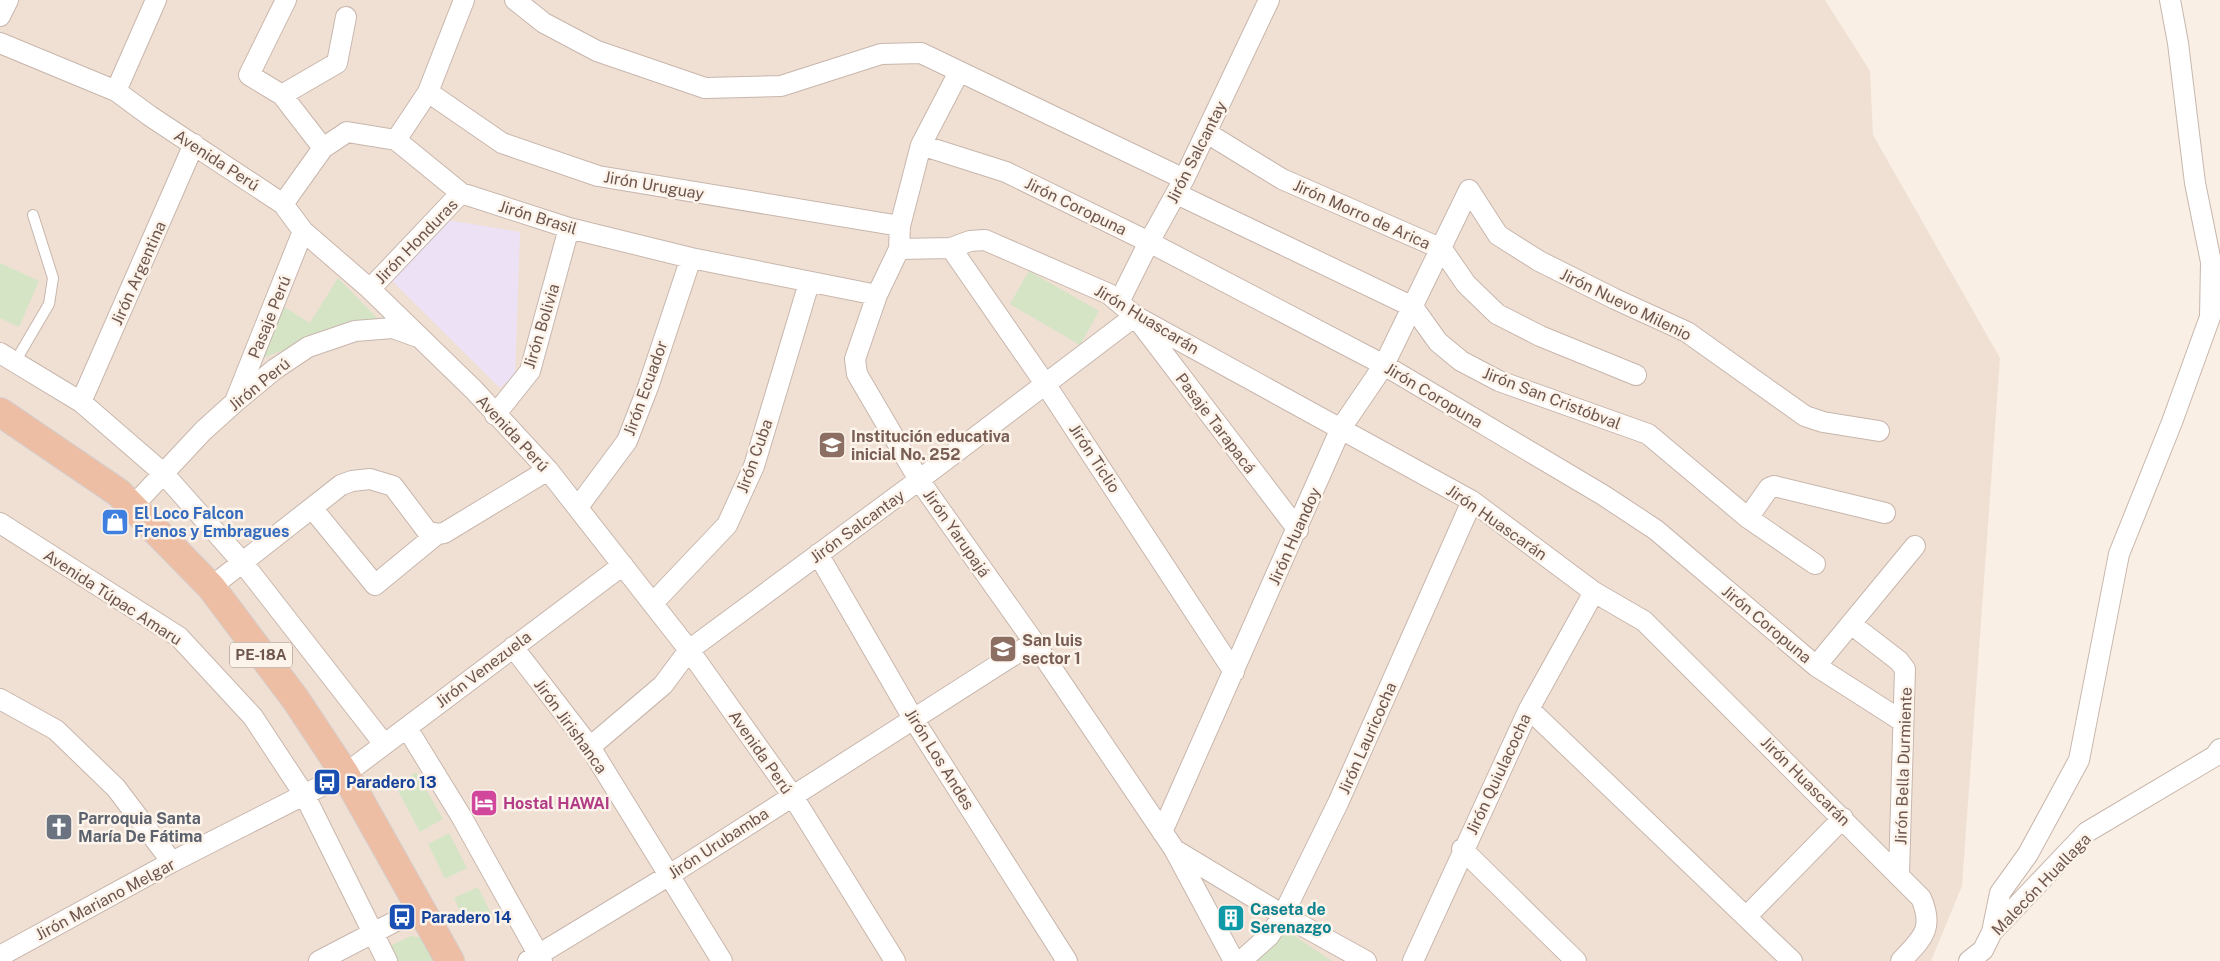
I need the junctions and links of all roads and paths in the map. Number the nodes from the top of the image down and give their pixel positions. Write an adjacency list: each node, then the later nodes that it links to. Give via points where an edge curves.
1 (8, 0): 8 (street)
2 (156, 0): 12 (street)
3 (286, 0): 14 (street, via 250,75)
4 (464, 0): 13 (street)
5 (515, 0): 11 (street, via 544,23 597,51 706,88 780,86 881,54 921,53)
6 (1269, 0): 15 (street, Jirón Salcantay)
7 (2170, 0): 97 (street, via 2195,183 2211,262 2210,317 2119,554 2079,760 2028,854 2000,893)
8 (0, 16)
9 (346, 16): 14 (street, via 336,63)
10 (0, 43): 12 (street, Avenida Perú)
11 (958, 72): 18 (street, Jirón Yarupajá); 20 (street)
12 (116, 91): 17 (street, Avenida Perú)
13 (428, 92): 16 (street); 25 (street, Jirón Uruguay, via 502,143 598,176)
14 (282, 95): 19 (street)
15 (1207, 133): 20 (street, Jirón Salcantay); 31 (street, Jirón Morro de Arica, via 1282,179)
16 (396, 140): 19 (street, Jirón Brasil, via 347,132); 22 (street, Jirón Brasil)
17 (194, 144): 23 (street, Avenida Perú); 44 (street, Jirón Argentina)
18 (921, 145): 25 (street, Jirón Yarupajá); 28 (street, Jirón Coropuna, via 1006,172)
19 (323, 148): 23 (street)
20 (1180, 186): 28 (street, Jirón Salcantay); 37 (street)
21 (1469, 190): 31 (street, Jirón Huandoy); 49 (street, Jirón Nuevo Milenio, via 1498,235 1539,261 1687,332 1805,416)
22 (461, 193): 26 (street, Jirón Brasil); 34 (street, Jirón Honduras)
23 (283, 204): 27 (street, Avenida Perú)
24 (32, 215): 40 (lane, via 53,278 49,304)
25 (900, 226): 30 (street, Jirón Yarupajá)
26 (569, 228): 32 (street, Jirón Brasil); 47 (street, Jirón Bolivia, via 530,371)
27 (303, 231): 34 (street, Avenida Perú); 45 (street, Pasaje Perú)
28 (1148, 242): 36 (street, Jirón Salcantay); 41 (street, Jirón Coropuna)
29 (951, 248): 30 (street, Jirón Huascarán); 36 (street, Jirón Huascarán, via 985,240 1109,294); 43 (street, Jirón Ticlio)
30 (900, 249): 35 (street, Jirón Yarupajá)
31 (1442, 249): 37 (street, Jirón Huandoy); 42 (street, Jirón Morro de Arica, via 1466,284 1496,314 1540,336)
32 (691, 258): 33 (street, Jirón Brasil); 55 (street, Jirón Ecuador, via 627,441)
33 (809, 283): 35 (street, Jirón Brasil); 69 (street, Jirón Cuba, via 754,466 727,525)
34 (370, 289): 39 (street, Avenida Perú)
35 (877, 295): 52 (street, Jirón Yarupajá, via 855,359 856,374)
36 (1119, 302): 38 (street, Jirón Huascarán)
37 (1414, 307): 41 (street, Jirón Huandoy); 58 (street, Jirón San Cristóbval, via 1438,342 1461,361 1499,381 1648,434)
38 (1135, 316): 43 (street, Jirón Salcantay); 48 (street, Jirón Huascarán); 60 (street, Pasaje Tarapacá)
39 (418, 338): 45 (street, Jirón Perú, via 393,328 355,331 336,337 300,353 275,369); 47 (street, Avenida Perú, via 474,390)
40 (8, 357): 44 (street)
41 (1384, 366): 48 (street, Jirón Huandoy); 74 (street, Jirón Coropuna, via 1603,495 1656,530)
42 (1636, 375)
43 (1046, 385): 52 (street, Jirón Salcantay); 75 (street, Jirón Ticlio)
44 (81, 402): 51 (street)
45 (234, 403): 51 (street, Jirón Perú)
46 (0, 412): 54 (highway, PE-18A, via 119,493)
47 (495, 415): 50 (street, Avenida Perú)
48 (1341, 428): 53 (street, Jirón Huascarán); 60 (street, Jirón Huandoy)
49 (1879, 432)
50 (548, 470): 55 (street, Avenida Perú); 61 (street, via 444,533)
51 (163, 473): 54 (street, Jirón Perú); 64 (street)
52 (919, 480): 63 (street, Jirón Salcantay); 71 (street, Jirón Yarupajá)
53 (1472, 501): 68 (street, Jirón Huascarán); 95 (street, Jirón Lauricocha, via 1338,803)
54 (133, 506): 67 (highway, PE-18A)
55 (578, 507): 66 (street, Avenida Perú)
56 (312, 508): 61 (street, via 341,485 370,479 393,486 428,530); 61 (street, via 375,585); 64 (street)
57 (1884, 513): 58 (street, via 1774,486 1769,488)
58 (1748, 518): 65 (street, Jirón San Cristóbval)
59 (0, 523): 85 (street, Avenida Túpac Amaru, via 179,637 253,717)
60 (1298, 530): 75 (street, Jirón Huandoy)
61 (437, 534)
62 (1915, 546): 70 (street)
63 (818, 554): 73 (street, Jirón Salcantay); 78 (street, Jirón Los Andes)
64 (243, 563): 67 (street); 81 (street)
65 (1815, 564)
66 (623, 565): 69 (street, Avenida Perú); 72 (street, Jirón Venezuela)
67 (210, 587): 84 (highway, PE-18A, via 296,700)
68 (1594, 592): 77 (street, Jirón Quiulacocha); 87 (street, Jirón Huascarán, via 1644,621)
69 (653, 603): 73 (street, Avenida Perú)
70 (1850, 624): 74 (street); 79 (street, Jirón Bella Durmiente, via 1905,669)
71 (1034, 642): 78 (street, Jirón Urubamba); 88 (street, Jirón Yarupajá)
72 (512, 646): 80 (street, Jirón Venezuela); 82 (street, Jirón Jirishanca)
73 (689, 650): 82 (street, Jirón Salcantay, via 662,685); 86 (street, Avenida Perú)
74 (1816, 666): 79 (street, Jirón Coropuna)
75 (1234, 672): 88 (street, Jirón Huandoy)
76 (0, 699): 91 (street, via 56,730 116,788)
77 (1529, 709): 90 (street, Jirón Quiulacocha); 96 (street)
78 (914, 720): 86 (street, Jirón Urubamba); 106 (street, Jirón Los Andes)
79 (1902, 721): 92 (street, Jirón Bella Durmiente)
80 (406, 728): 81 (street, Jirón Venezuela); 100 (street, via 461,816)
81 (384, 744): 84 (street, Jirón Venezuela)
82 (590, 748): 93 (street, Jirón Jirishanca)
83 (2220, 749): 97 (street, Malecón Huallaga, via 2215,756 2087,832)
84 (345, 774): 85 (street, Jirón Mariano Melgar); 94 (highway, PE-18A)
85 (305, 796): 91 (street, Jirón Mariano Melgar); 98 (street, Avenida Túpac Amaru)
86 (792, 796): 93 (street, Jirón Urubamba); 105 (street, Avenida Perú)
87 (1843, 818): 92 (street, Jirón Huascarán); 96 (street)
88 (1162, 832): 89 (street, Jirón Yarupajá)
89 (1174, 849): 95 (street); 107 (street, Jirón Yarupajá)
90 (1462, 849): 110 (street, Jirón Quiulacocha); 111 (street)
91 (172, 862): 99 (street, Jirón Mariano Melgar)
92 (1899, 874): 113 (street, Jirón Huascarán, via 1921,898 1927,919 1923,937)
93 (668, 876): 100 (street, Jirón Urubamba); 104 (street, Jirón Jirishanca)
94 (421, 908): 98 (street); 103 (highway, PE-18A)
95 (1283, 915): 108 (street, Jirón Lauricocha, via 1268,936); 109 (street)
96 (1747, 916): 112 (street)
97 (1992, 932): 114 (street, Malecón Huallaga, via 1983,950)
98 (372, 934): 101 (street); 102 (street, Avenida Túpac Amaru)
99 (0, 956)
100 (536, 959)
101 (319, 961)
102 (387, 961)
103 (450, 961)
104 (722, 961)
105 (895, 961)
106 (1067, 961)
107 (1234, 961)
108 (1241, 961)
109 (1366, 961)
110 (1413, 961)
111 (1576, 961)
112 (1792, 961)
113 (1901, 961)
114 (1968, 961)

